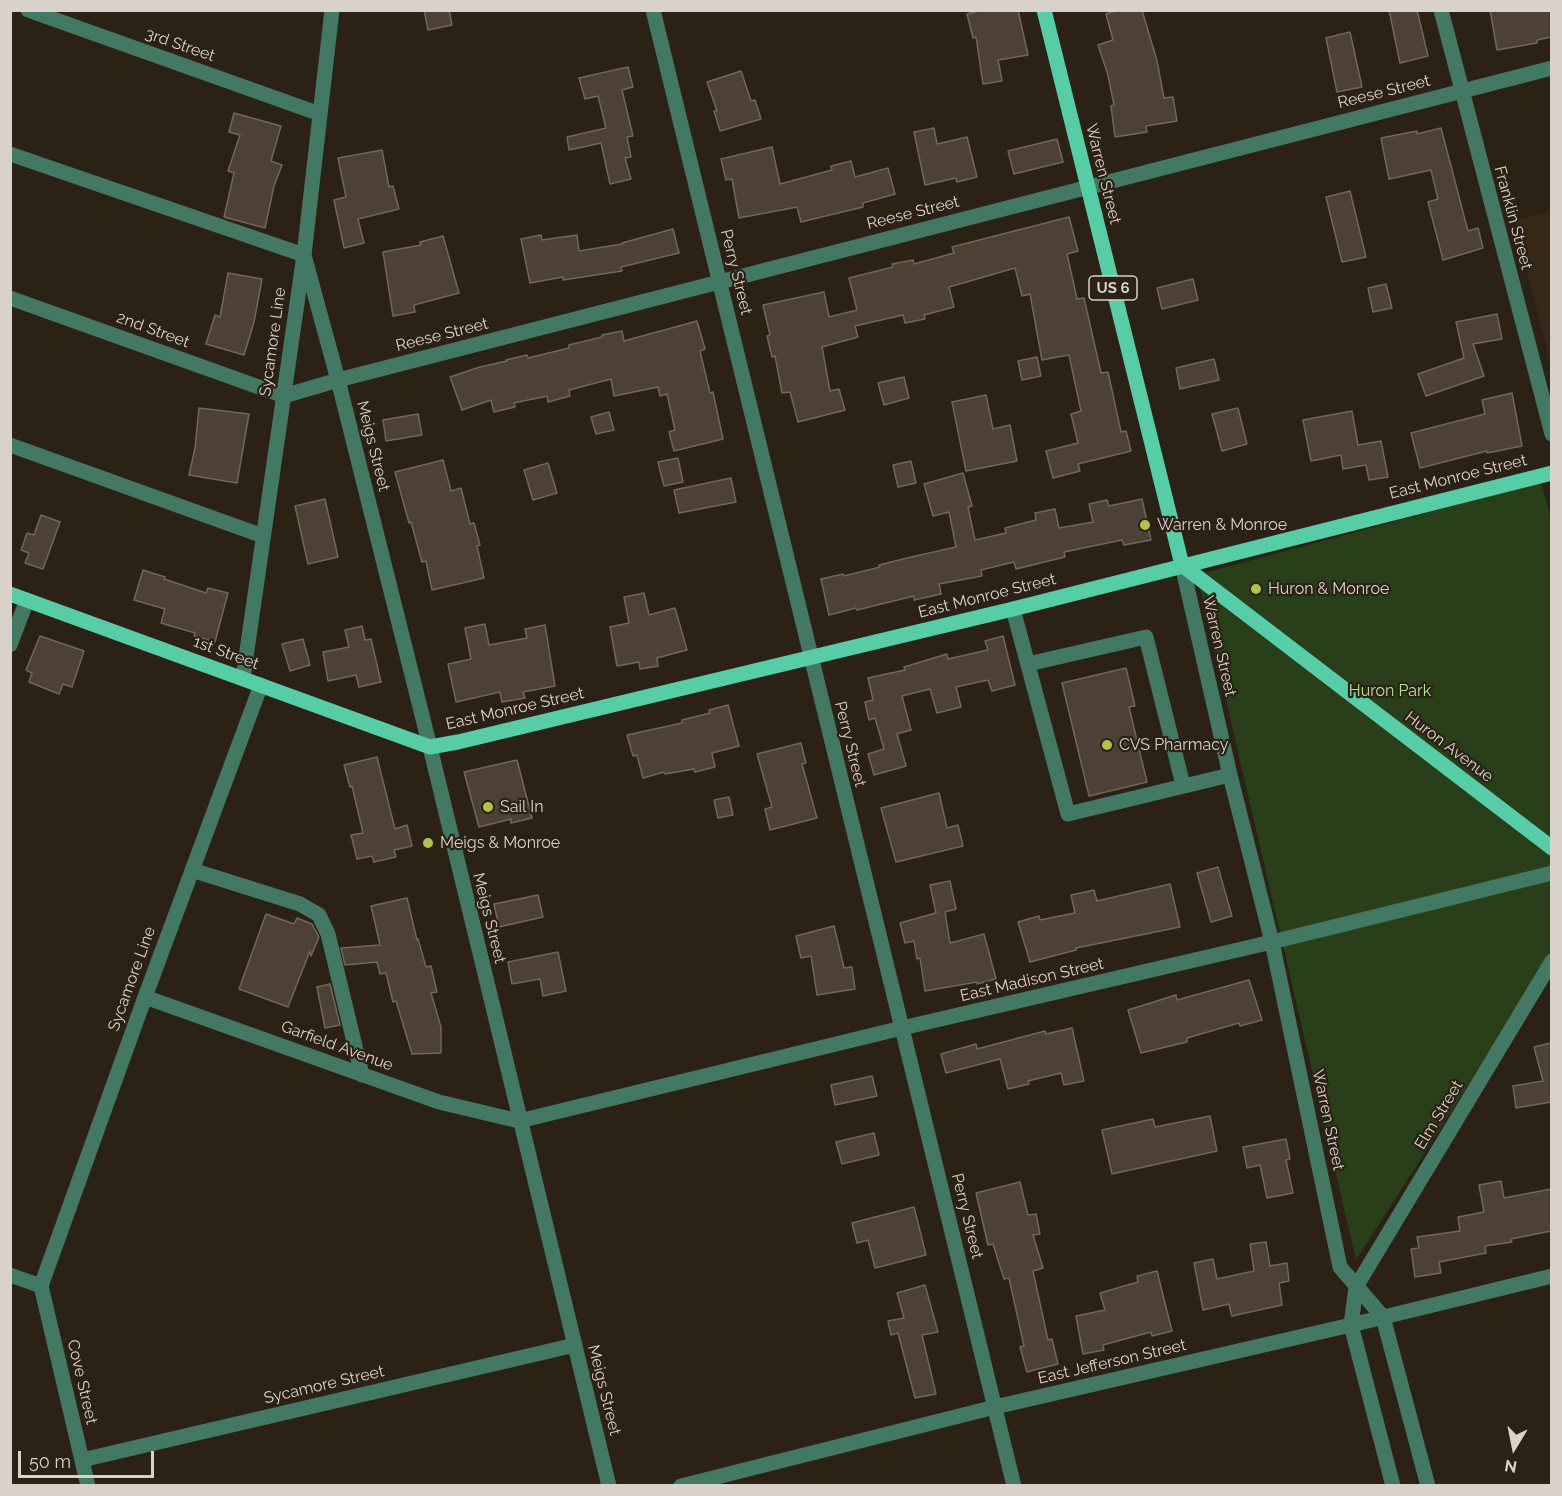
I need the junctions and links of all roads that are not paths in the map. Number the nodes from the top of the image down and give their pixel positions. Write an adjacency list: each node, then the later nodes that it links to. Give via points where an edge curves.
1 (28, 10): 8 (street, 3rd Street)
2 (332, 10): 8 (street, Sycamore Line)
3 (653, 10): 12 (street, Perry Street)
4 (1044, 10): 10 (main road, Warren Street / US 6)
5 (1441, 10): 7 (street, Franklin Street)
6 (1551, 68): 7 (street, Reese Street)
7 (1461, 91): 10 (street, Reese Street); 16 (street, Franklin Street)
8 (320, 114): 11 (street, Sycamore Line)
9 (10, 154): 11 (street)
10 (1088, 187): 12 (street, Reese Street); 20 (main road, Warren Street / US 6)
11 (304, 255): 14 (street, Meigs Street); 15 (street, Sycamore Line)
12 (720, 282): 14 (street, Reese Street); 25 (street, Perry Street)
13 (10, 298): 15 (street, 2nd Street)
14 (338, 380): 15 (street, Reese Street); 29 (street, Meigs Street)
15 (284, 396): 19 (street, Sycamore Line)
16 (1551, 434)
17 (10, 445): 19 (street)
18 (1551, 473): 20 (main road, East Monroe Street)
19 (263, 536): 27 (street, Sycamore Line)
20 (1182, 565): 23 (main road, East Monroe Street); 30 (street, Warren Street); 32 (main road, Huron Avenue)
21 (10, 594): 22 (main road, 1st Street)
22 (27, 600): 24 (street); 27 (main road, 1st Street)
23 (1013, 609): 25 (main road, East Monroe Street); 26 (street)
24 (10, 645)
25 (810, 656): 29 (main road, East Monroe Street); 38 (street, Perry Street)
26 (1028, 664): 31 (street, via 1146,637); 31 (street, via 1068,814)
27 (243, 678): 28 (main road, 1st Street)
28 (261, 685): 29 (main road, 1st Street); 33 (street, Sycamore Line)
29 (430, 747): 40 (street, Meigs Street)
30 (1230, 775): 31 (street); 35 (street, Warren Street)
31 (1184, 785)
32 (1551, 848)
33 (192, 870): 37 (street, Sycamore Line); 39 (street, via 300,904 319,915 328,934)
34 (1551, 873): 35 (street, East Madison Street)
35 (1272, 942): 38 (street, East Madison Street); 44 (street, Warren Street, via 1340,1267)
36 (1551, 961): 44 (street, Elm Street)
37 (145, 997): 39 (street, Garfield Avenue); 43 (street, Sycamore Line)
38 (902, 1028): 40 (street, East Madison Street); 48 (street, Perry Street)
39 (362, 1075): 40 (street, Garfield Avenue, via 439,1102)
40 (519, 1121): 47 (street, Meigs Street)
41 (10, 1275): 43 (street)
42 (1551, 1276): 45 (street, East Jefferson Street)
43 (40, 1286): 49 (street, Cove Street)
44 (1356, 1287): 45 (street, Warren Street); 46 (street)
45 (1383, 1317): 46 (street, East Jefferson Street); 55 (street, Warren Street)
46 (1351, 1325): 48 (street, East Jefferson Street); 54 (street)
47 (575, 1346): 49 (street, Sycamore Street); 51 (street, Meigs Street)
48 (995, 1407): 52 (street, East Jefferson Street); 53 (street, Perry Street)
49 (82, 1460): 50 (street, Cove Street)
50 (88, 1485)
51 (609, 1485)
52 (681, 1485)
53 (1014, 1485)
54 (1393, 1485)
55 (1428, 1485)

